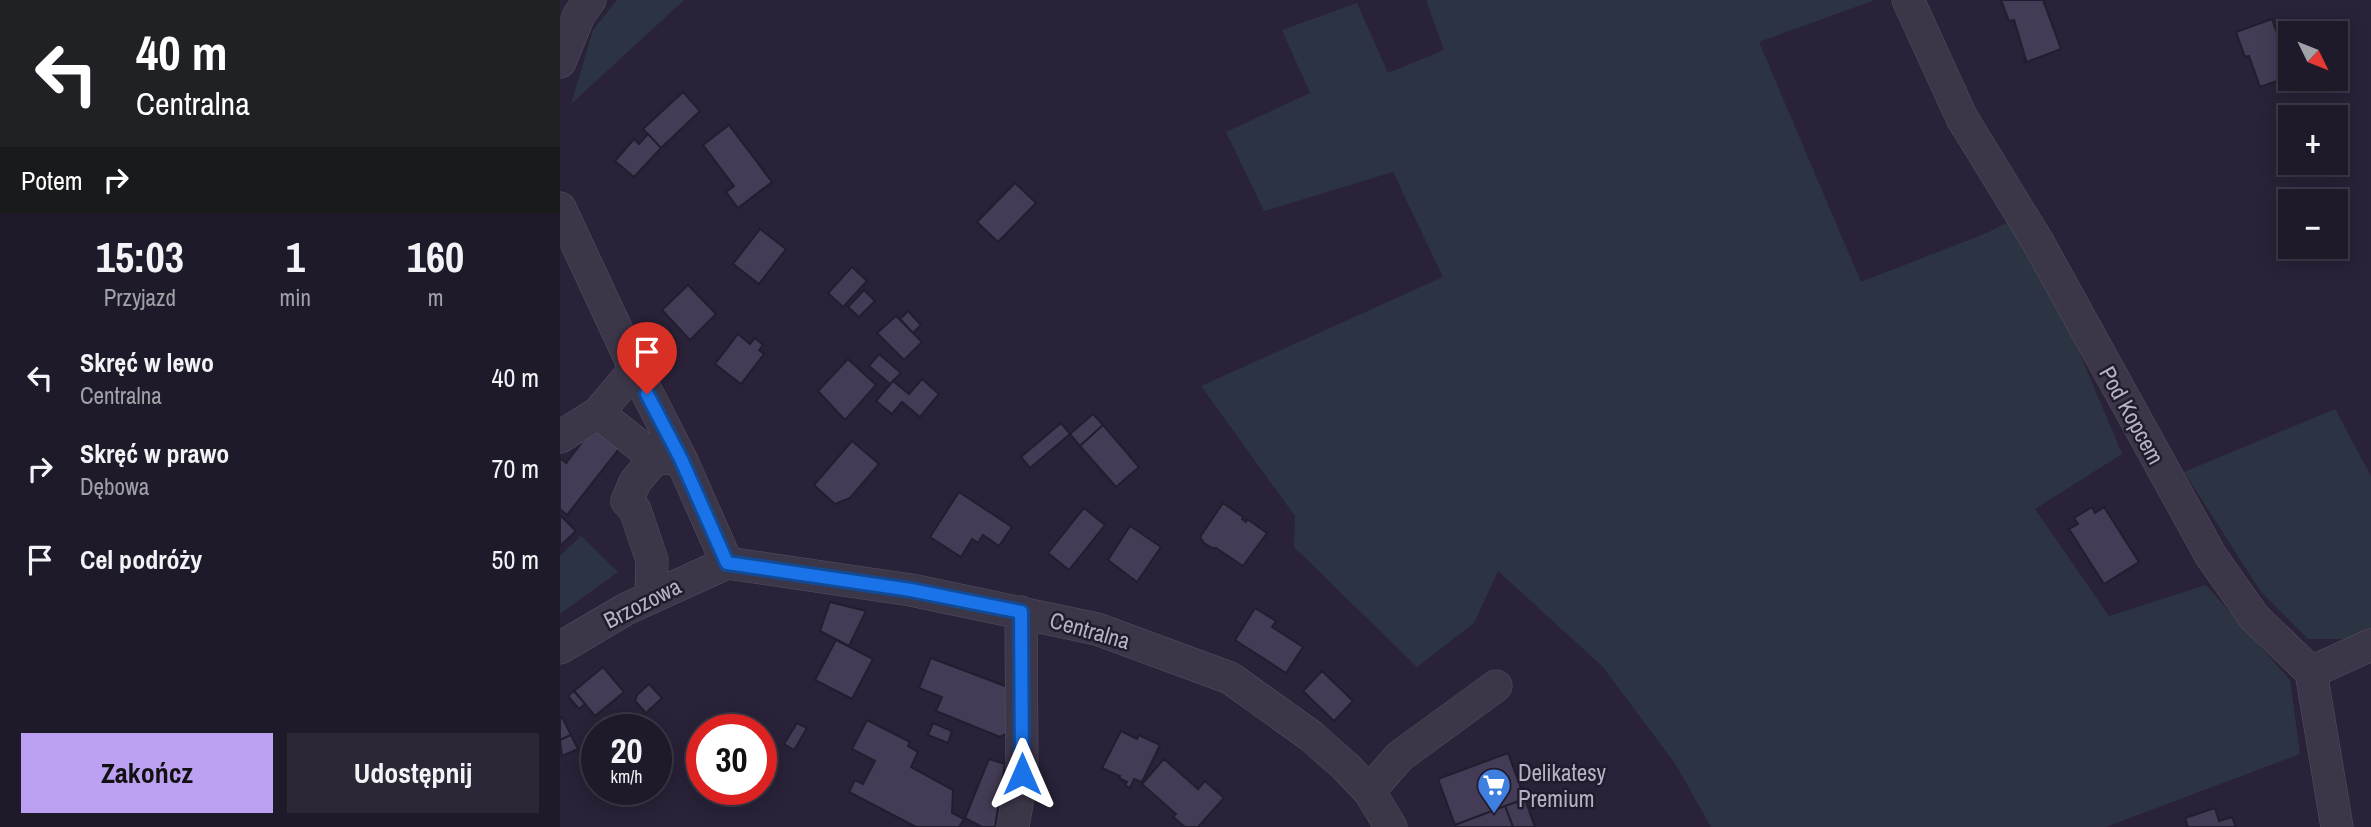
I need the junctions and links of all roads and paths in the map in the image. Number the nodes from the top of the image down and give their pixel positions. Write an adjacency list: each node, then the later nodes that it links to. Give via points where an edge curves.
1 (590, 0): 3 (street)
2 (1908, 0): 14 (street, Pod Kopcem, via 1962,118 2038,242 2210,556 2254,617)
3 (560, 62)
4 (560, 208): 5 (street)
5 (635, 369): 6 (street); 8 (street)
6 (598, 413): 7 (street); 8 (street)
7 (560, 437)
8 (668, 459): 9 (street); 10 (street, via 635,482 627,501 635,510 652,560)
9 (727, 563): 10 (street, Brzozowa); 11 (street, Centralna, via 911,590)
10 (651, 597): 13 (street, Brzozowa)
11 (1021, 612): 16 (street, Centralna, via 1097,629 1230,678 1311,736); 17 (street, via 1022,774)
12 (2371, 645): 14 (street)
13 (560, 648)
14 (2311, 672): 19 (street)
15 (1496, 686): 16 (street, via 1400,756)
16 (1369, 791): 18 (street, Centralna)
17 (1013, 827)
18 (1391, 827)
19 (2337, 827)

